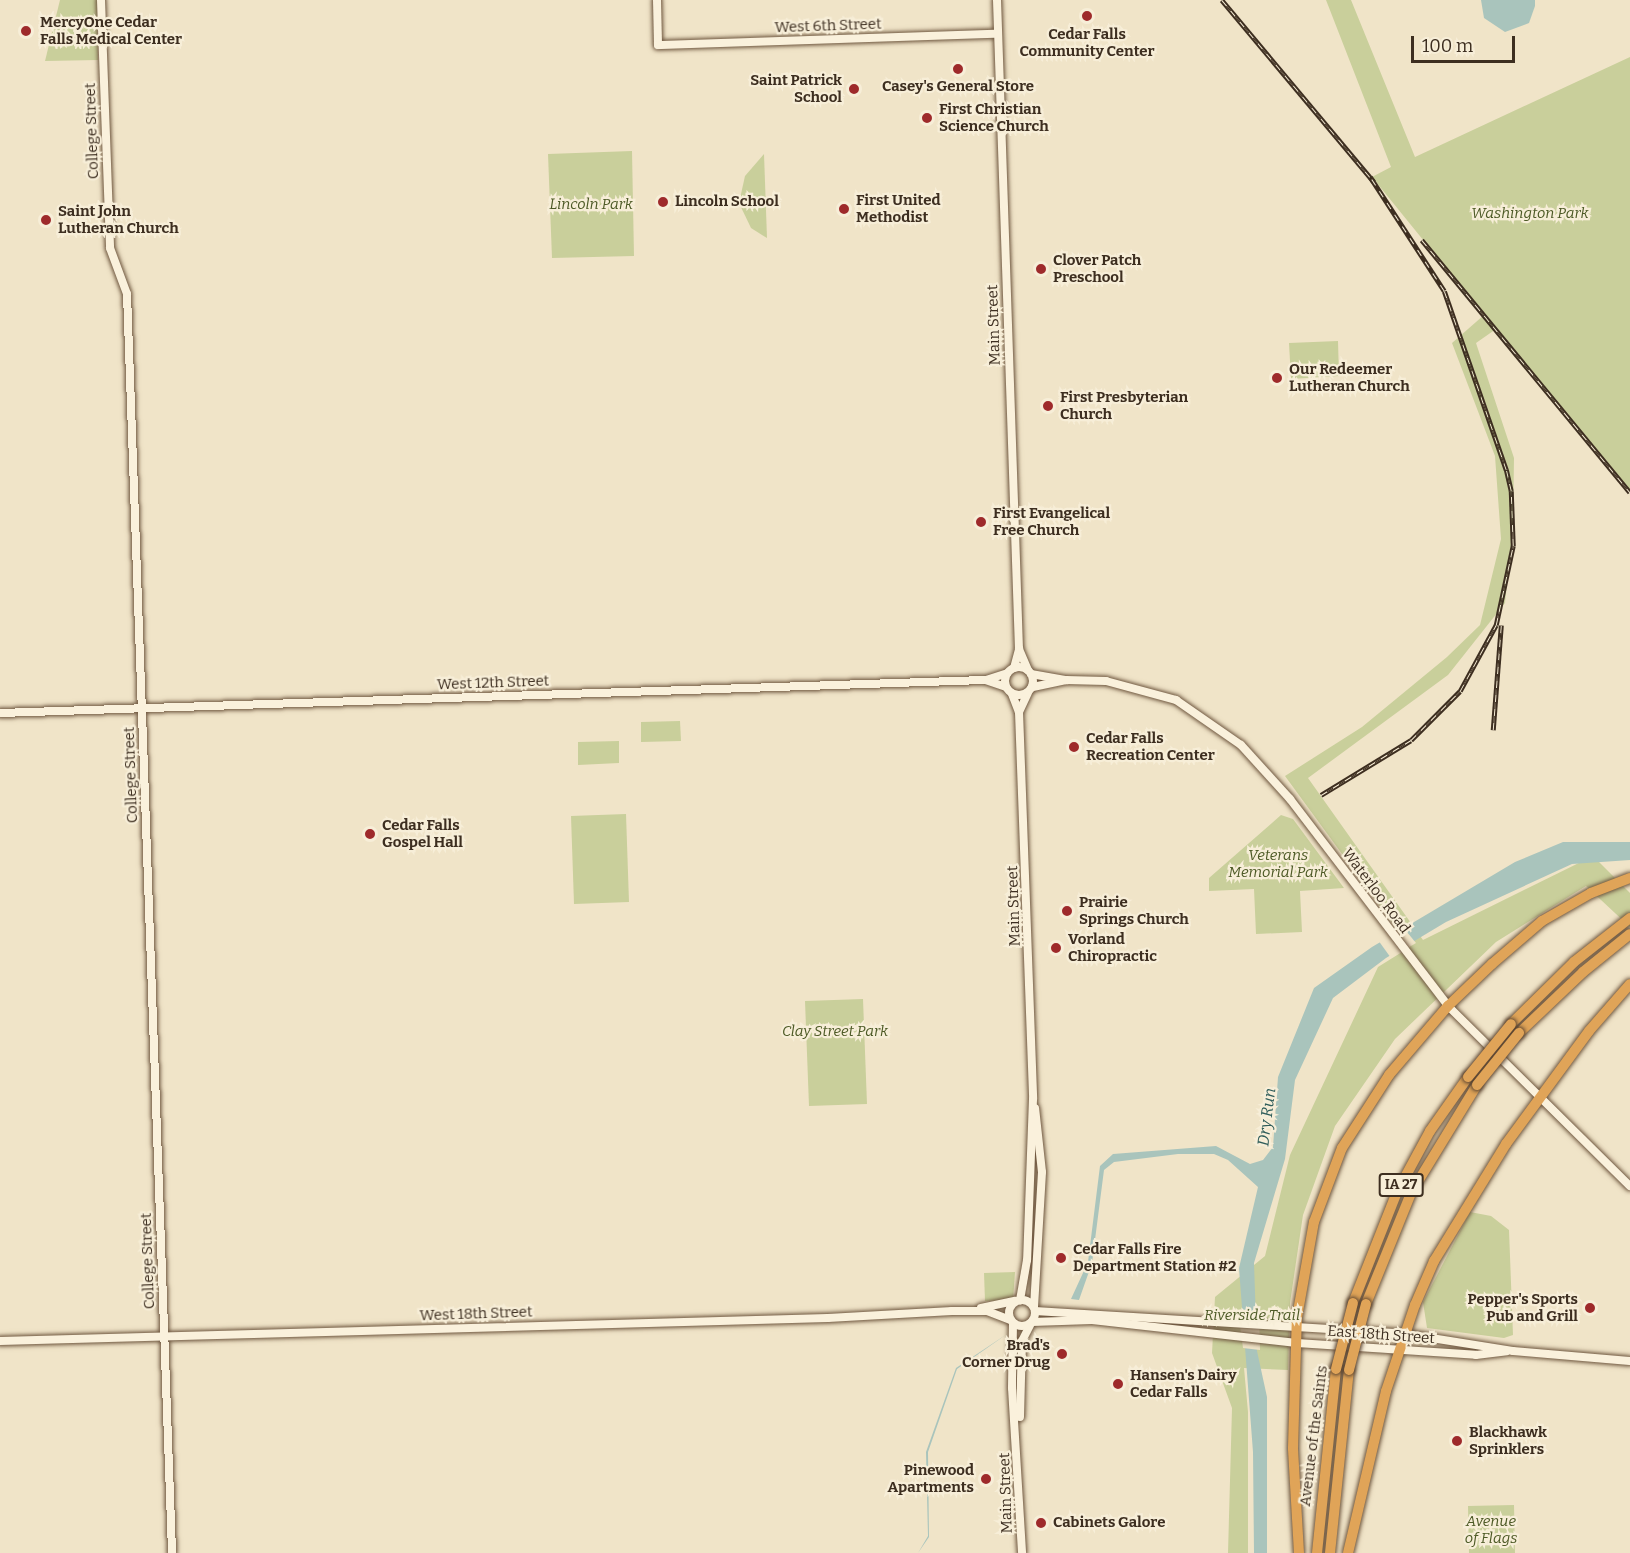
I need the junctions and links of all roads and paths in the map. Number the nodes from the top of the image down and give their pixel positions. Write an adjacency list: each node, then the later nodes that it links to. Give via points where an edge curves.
1 (101, 0): 12 (main road, College Street, via 110,248 127,294)
2 (657, 0): 4 (main road, West 6th Street, via 658,45)
3 (997, 0): 4 (main road, Main Street)
4 (998, 34): 5 (main road, Main Street)
5 (1019, 649): 6 (main road, Main Street); 7 (main road, Main Street)
6 (1011, 670): 7 (main road, Waterloo Road); 8 (main road, West 12th Street); 11 (main road, Main Street)
7 (1029, 672): 9 (main road, Waterloo Road); 10 (main road, Main Street)
8 (986, 680): 11 (main road, West 12th Street); 12 (main road, West 12th Street)
9 (1066, 680): 10 (main road, Waterloo Road); 19 (main road, Waterloo Road, via 1106,681 1156,692 1218,726 1272,778)
10 (1031, 689): 11 (main road, Waterloo Road, via 1021,696); 13 (main road, Main Street)
11 (1009, 690): 13 (main road, Main Street)
12 (142, 709): 14 (main road, West 12th Street); 30 (main road, College Street)
13 (1019, 712): 20 (main road, Main Street)
14 (0, 713)
15 (1630, 878): 19 (highway, via 1592,893 1542,921)
16 (1630, 918): 40 (highway, Avenue of the Saints / IA 27, bridge, via 1574,962 1511,1024 1430,1131 1397,1192 1353,1303 1336,1370)
17 (1628, 935): 41 (highway, Avenue of the Saints / IA 27, bridge, via 1519,1034 1477,1085 1412,1193 1366,1304 1349,1370)
18 (1630, 984): 21 (highway)
19 (1448, 1006): 21 (main road, Waterloo Road); 28 (highway, via 1389,1075 1339,1156 1310,1238)
20 (1033, 1099): 23 (main road, Main Street, via 1027,1260); 24 (main road, Main Street, via 1042,1172)
21 (1540, 1100): 22 (main road, Waterloo Road); 29 (highway, via 1447,1236 1423,1284)
22 (1630, 1186)
23 (1018, 1300): 24 (main road); 25 (main road, West 18th Street); 26 (main road, via 1010,1307)
24 (1035, 1309): 27 (main road); 28 (main road, East 18th Street)
25 (952, 1311): 26 (main road, West 18th Street, via 987,1311); 30 (main road, West 18th Street)
26 (1012, 1322): 27 (main road, via 1022,1327); 36 (main road, Main Street)
27 (1031, 1323): 32 (main road, East 18th Street, via 1073,1319 1134,1323); 36 (main road, Main Street, via 1022,1341)
28 (1298, 1326): 29 (main road, East 18th Street); 32 (highway)
29 (1406, 1334): 33 (highway); 34 (main road, East 18th Street)
30 (164, 1337): 31 (main road, West 18th Street); 37 (main road, College Street)
31 (0, 1341)
32 (1297, 1343): 33 (main road, East 18th Street); 39 (highway, via 1293,1448)
33 (1400, 1350): 34 (main road, East 18th Street, via 1476,1355); 42 (highway, via 1373,1442)
34 (1513, 1350): 35 (main road, East 18th Street)
35 (1630, 1361)
36 (1017, 1432): 38 (main road, Main Street)
37 (172, 1553)
38 (1022, 1553)
39 (1299, 1553)
40 (1317, 1553)
41 (1330, 1553)
42 (1348, 1553)

